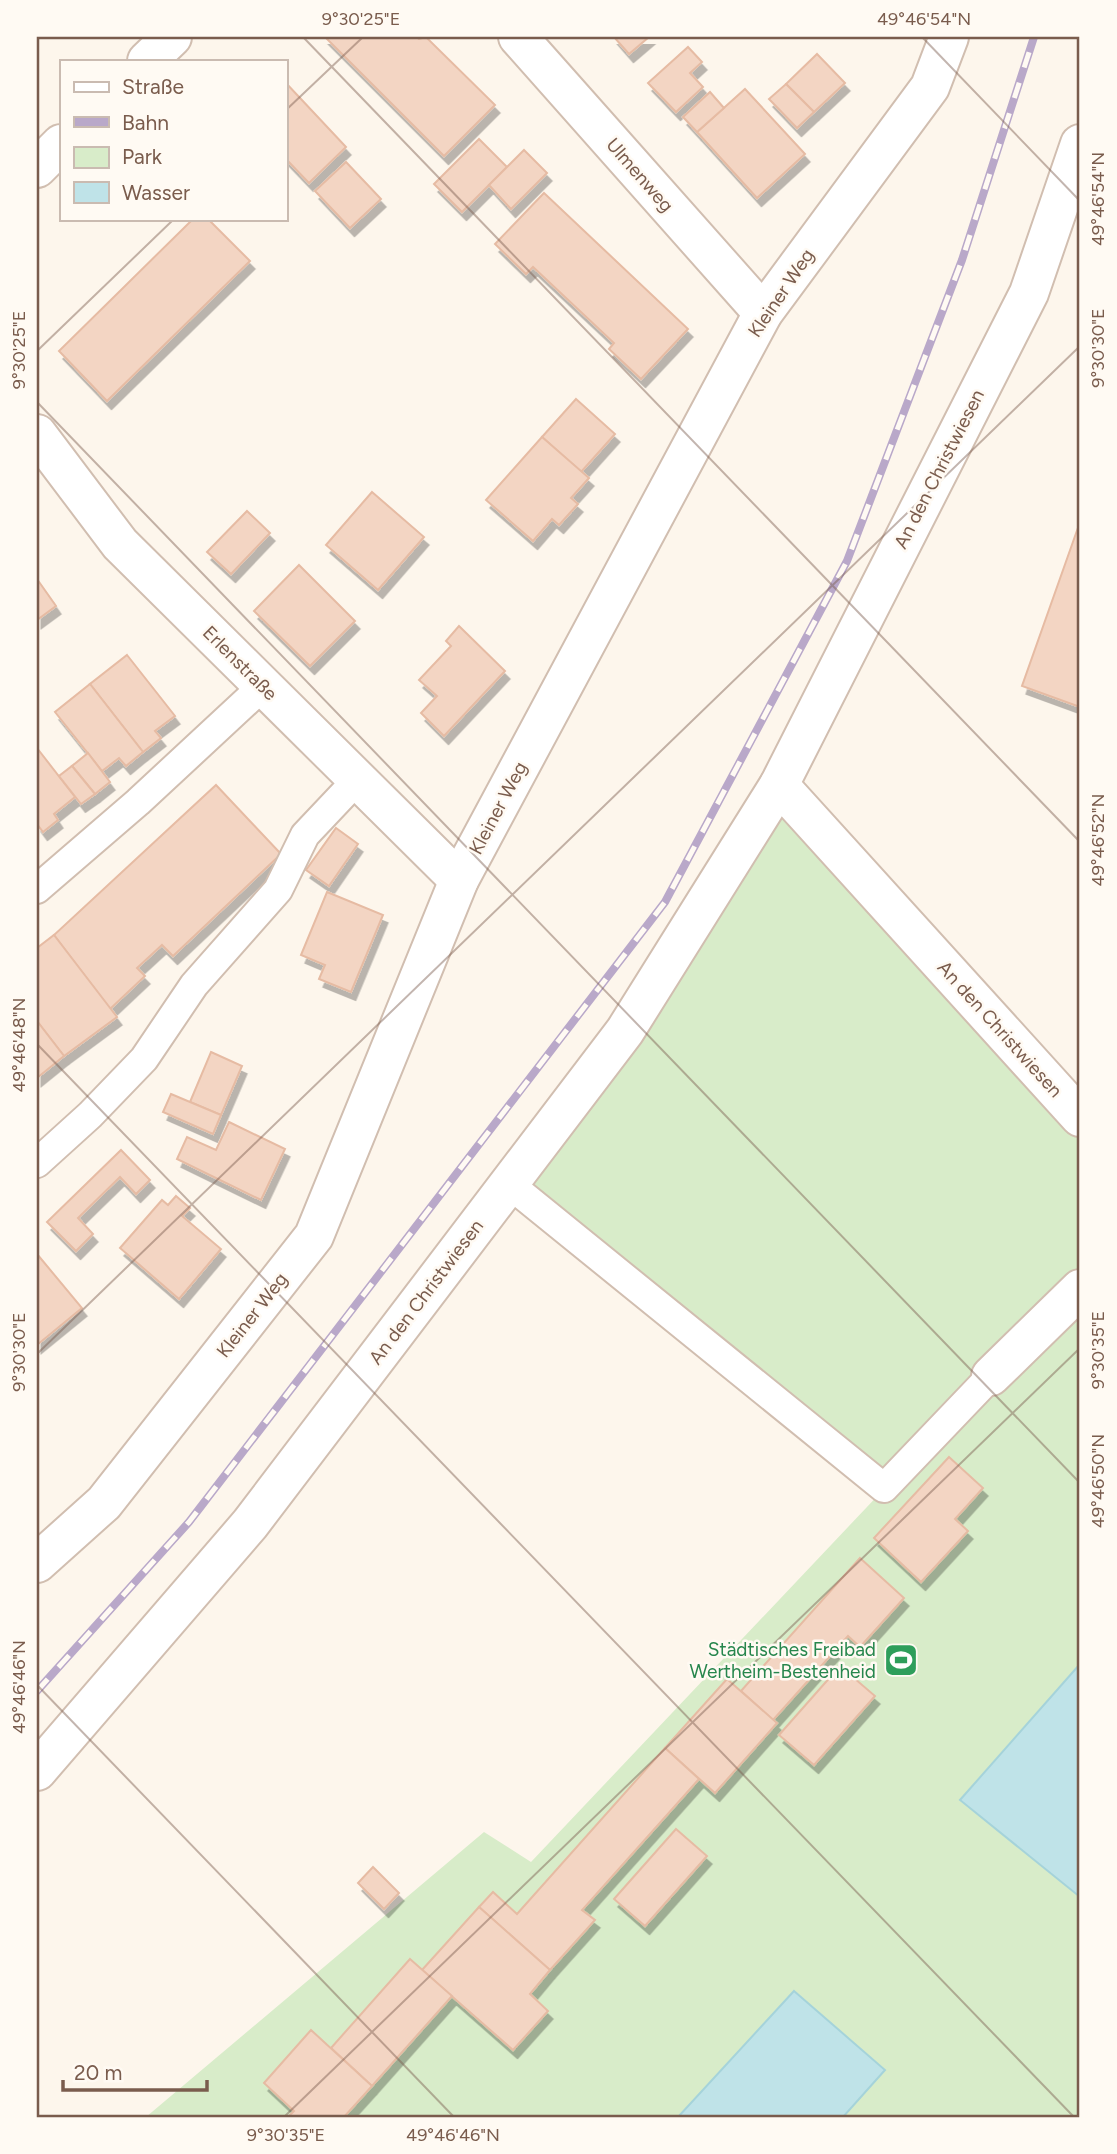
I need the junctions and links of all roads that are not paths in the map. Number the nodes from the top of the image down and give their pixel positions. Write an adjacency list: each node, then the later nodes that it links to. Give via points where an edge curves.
1 (172, 37): 4 (street)
2 (518, 37): 8 (street, Ulmenweg)
3 (949, 37): 8 (street, Kleiner Weg, via 930,87)
4 (148, 60)
5 (1080, 144): 12 (street, An den Christwiesen, via 1028,293)
6 (60, 145): 7 (street)
7 (37, 168)
8 (763, 313): 13 (street, Kleiner Weg)
9 (37, 434): 10 (street, Erlenstraße, via 120,544)
10 (263, 686): 11 (street, Erlenstraße); 14 (lane)
11 (357, 780): 13 (street, Erlenstraße); 16 (lane, via 305,835 278,891 194,985 144,1059)
12 (779, 785): 15 (street, An den Christwiesen); 17 (street, An den Christwiesen, via 625,1031)
13 (459, 880): 20 (street, Kleiner Weg, via 314,1236 104,1503)
14 (37, 889)
15 (1080, 1117)
16 (37, 1163)
17 (509, 1184): 19 (lane, via 884,1488); 21 (street, An den Christwiesen, via 250,1524)
18 (1080, 1289): 19 (street)
19 (991, 1376)
20 (37, 1563)
21 (37, 1771)

